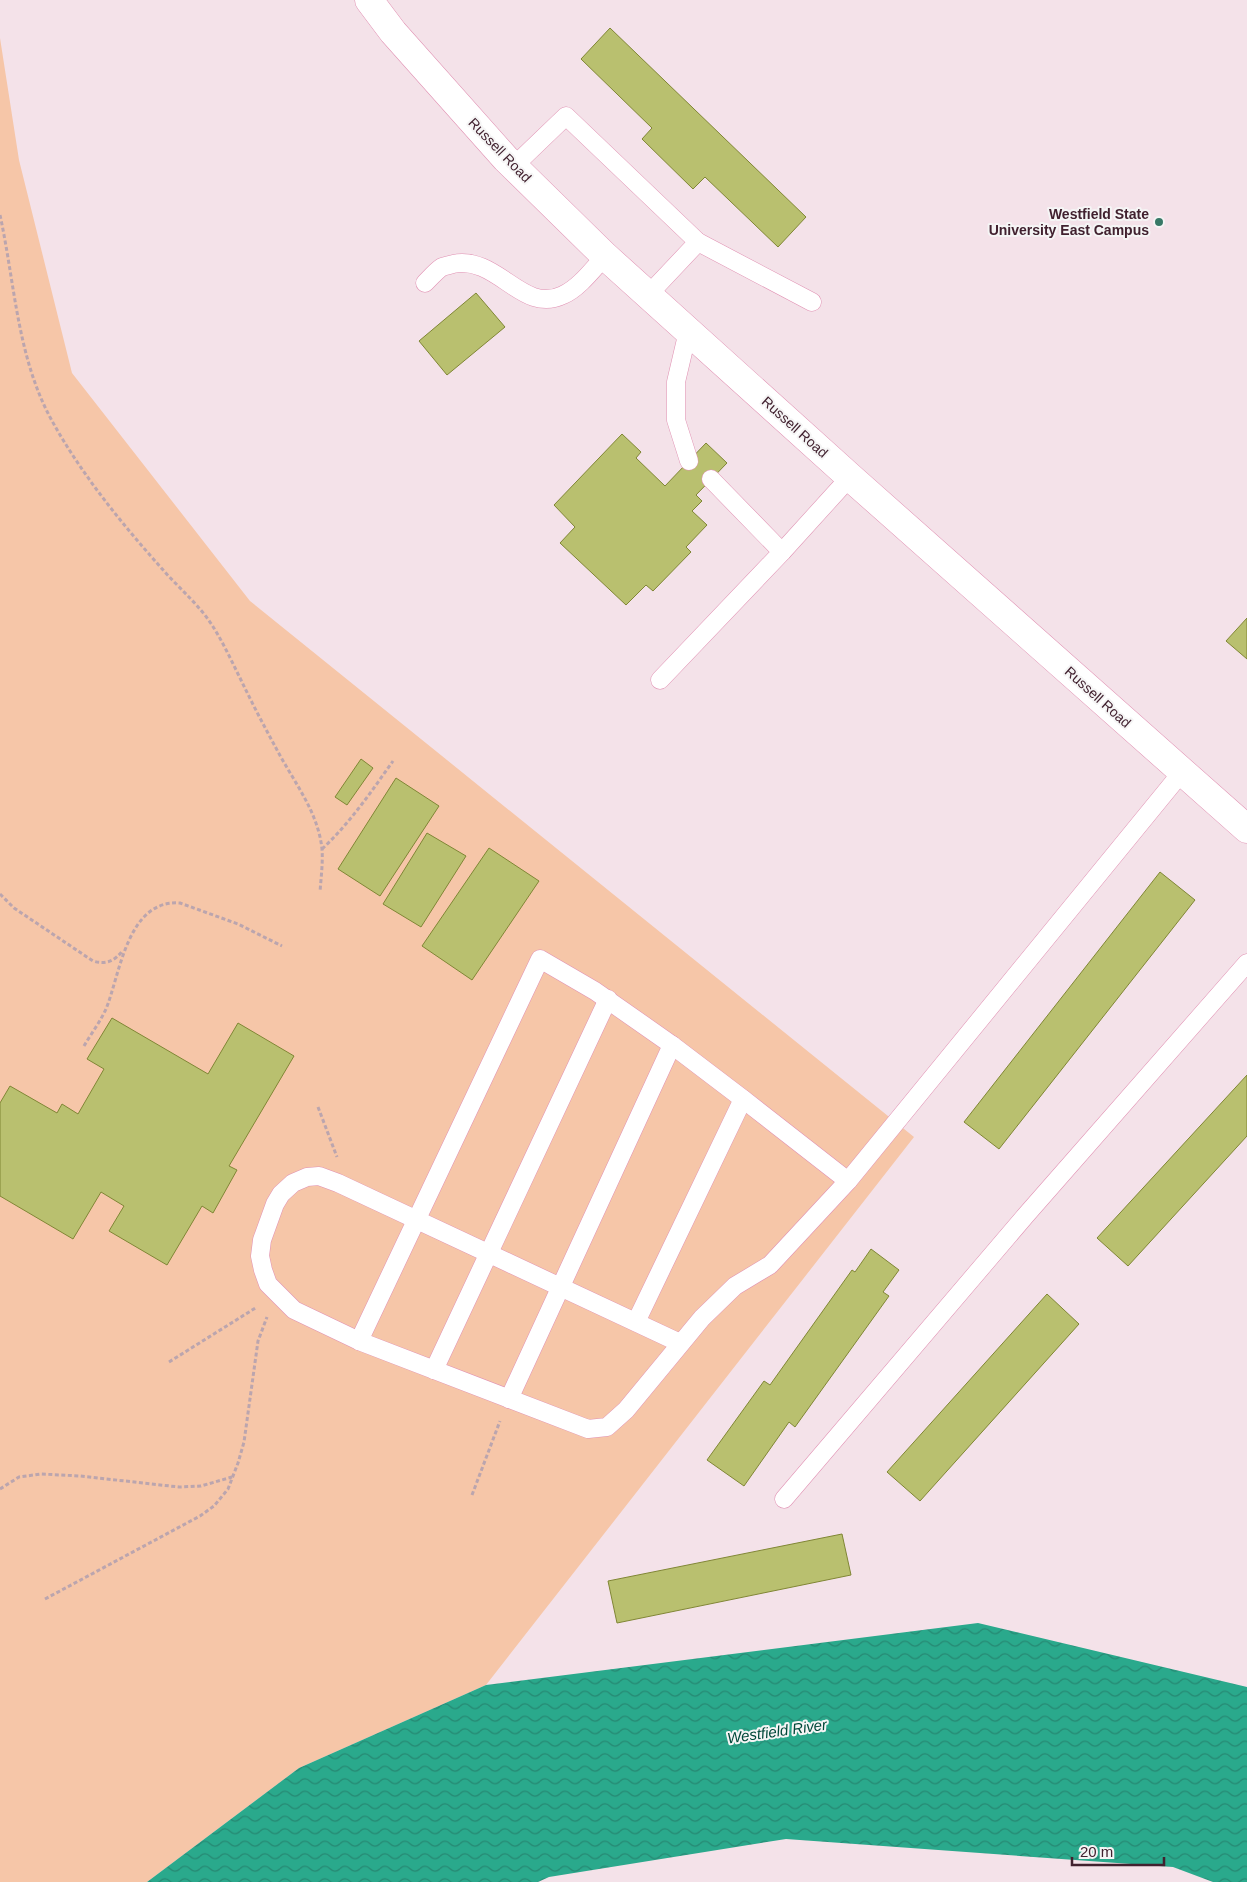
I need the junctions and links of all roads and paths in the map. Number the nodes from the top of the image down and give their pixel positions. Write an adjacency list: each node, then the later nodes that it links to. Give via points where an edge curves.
1 (369, 0): 2 (main road, Russell Road, via 393,32)
2 (514, 166): 4 (lane, via 566,116); 5 (main road, Russell Road)
3 (0, 215): 18 (path, via 28,364 51,419 110,506 212,625 285,766 309,805)
4 (698, 242): 7 (lane); 8 (lane)
5 (606, 256): 6 (lane, via 564,295 550,299 525,294 491,270 471,263 442,267); 7 (main road, Russell Road)
6 (425, 283)
7 (648, 294): 9 (main road, Russell Road)
8 (812, 302)
9 (688, 331): 10 (lane, via 676,382 676,420); 11 (main road, Russell Road)
10 (689, 461)
11 (850, 477): 13 (lane); 16 (main road, Russell Road)
12 (712, 479): 13 (lane)
13 (782, 552): 14 (lane)
14 (660, 680)
15 (393, 761): 18 (path, via 360,807)
16 (1182, 772): 17 (main road, Russell Road); 29 (lane)
17 (1247, 829)
18 (322, 850): 19 (path)
19 (320, 892)
20 (0, 894): 22 (path, via 14,908 93,961 105,963 113,960)
21 (282, 946): 22 (path, via 238,924 180,902 172,902 145,916)
22 (125, 947): 26 (path, via 105,1010)
23 (1247, 964): 44 (lane, via 1026,1215)
24 (608, 999): 25 (lane); 31 (lane, via 540,958); 32 (lane)
25 (672, 1045): 27 (lane); 33 (lane)
26 (84, 1046)
27 (744, 1098): 29 (lane); 35 (lane)
28 (318, 1107): 30 (path)
29 (848, 1181): 37 (lane, via 770,1265 735,1286)
30 (349, 1188): 31 (lane); 34 (lane, via 319,1176 307,1177 293,1183 281,1194 262,1240 260,1256 268,1284)
31 (417, 1219): 32 (lane); 36 (lane)
32 (488, 1252): 33 (lane); 39 (lane)
33 (560, 1287): 35 (lane); 40 (lane)
34 (279, 1297): 36 (lane, via 294,1310); 38 (path); 41 (path, via 258,1341 244,1442)
35 (636, 1322): 37 (lane)
36 (359, 1341): 39 (lane)
37 (680, 1344): 40 (lane, via 626,1410 607,1427 588,1429)
38 (169, 1362)
39 (434, 1370): 40 (lane)
40 (508, 1399): 43 (path)
41 (232, 1477): 42 (path, via 180,1488 41,1474 20,1477); 45 (path, via 228,1489 214,1506 200,1516)
42 (0, 1489)
43 (472, 1495)
44 (784, 1499)
45 (45, 1599)

